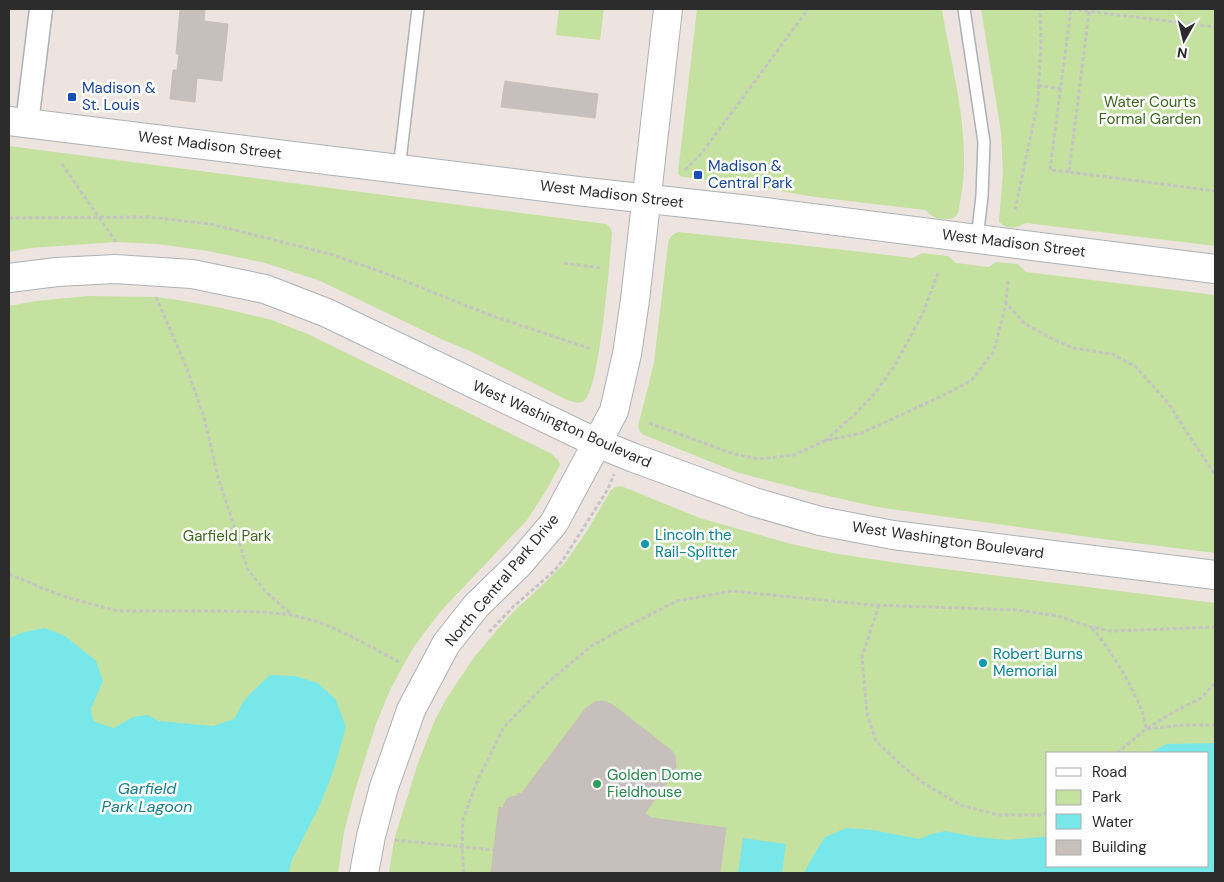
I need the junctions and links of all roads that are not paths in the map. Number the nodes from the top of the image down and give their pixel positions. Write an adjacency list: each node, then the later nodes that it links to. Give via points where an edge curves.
1 (41, 9): 5 (street)
2 (418, 9): 6 (lane)
3 (668, 9): 7 (street, North Central Park Drive)
4 (964, 9): 8 (lane, via 984,142)
5 (18, 122): 6 (street, West Madison Street)
6 (399, 169): 7 (street, West Madison Street)
7 (646, 198): 8 (street, West Madison Street); 11 (street, North Central Park Drive, via 627,354 614,411)
8 (977, 239): 9 (street, West Madison Street)
9 (1215, 268)
10 (9, 278): 11 (street, West Washington Boulevard, via 115,269 192,274 265,289 327,313)
11 (598, 443): 12 (street, West Washington Boulevard, via 754,502 820,521 893,534); 13 (street, North Central Park Drive, via 554,523 519,564 476,606 446,644 411,710 384,787)
12 (1215, 575)
13 (364, 873)

